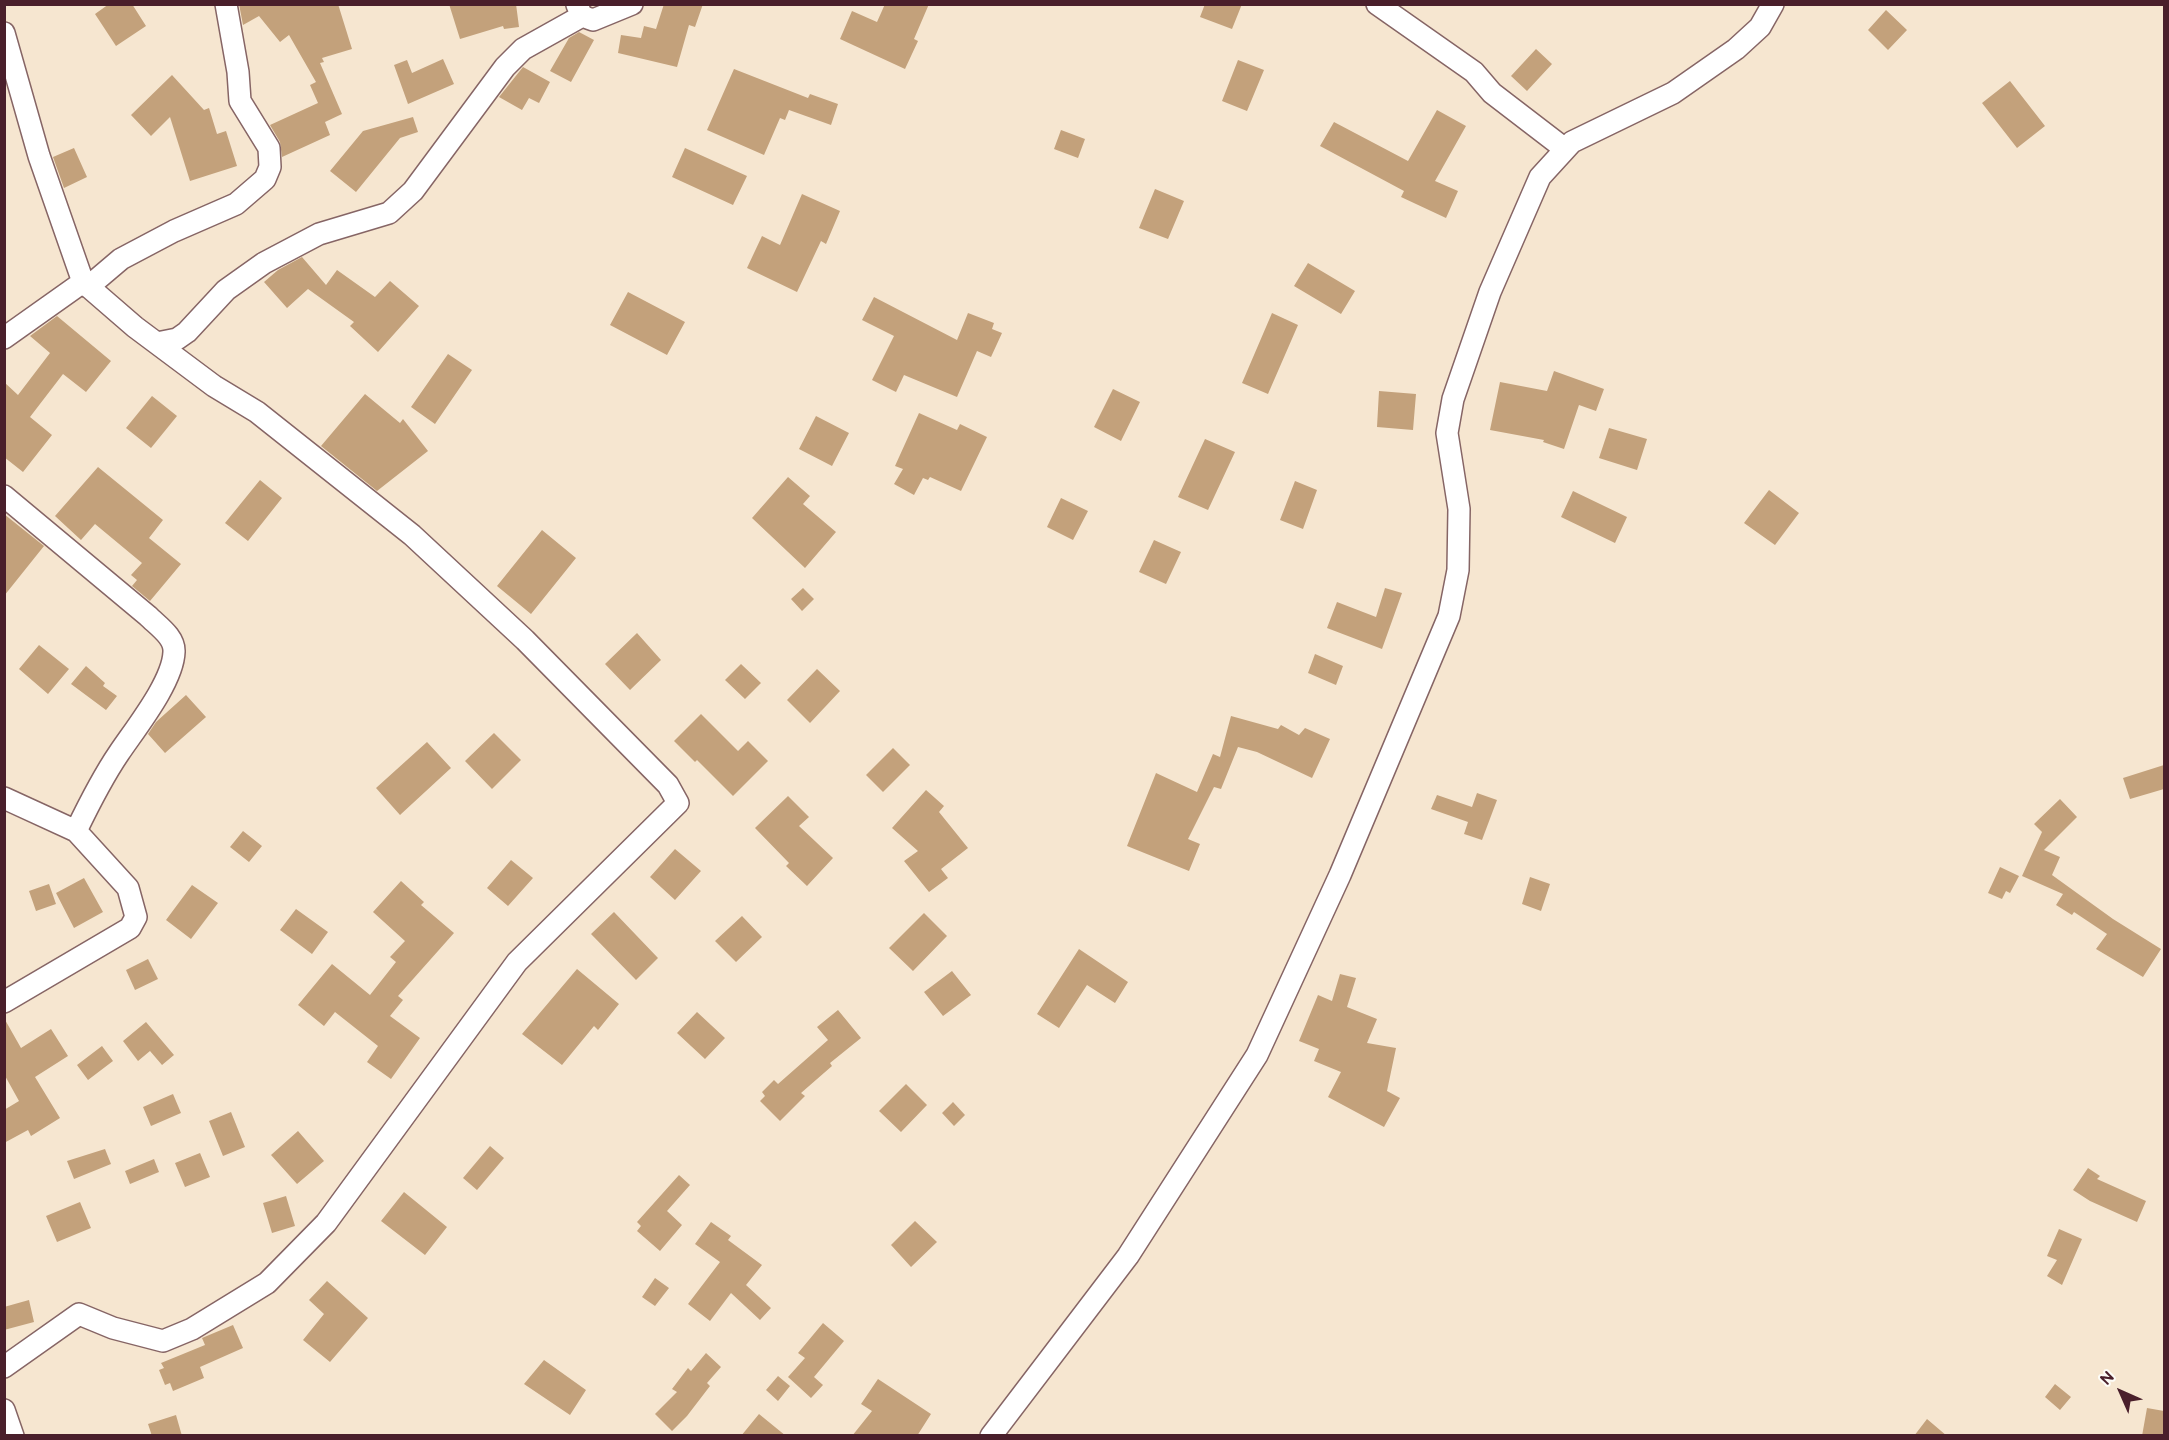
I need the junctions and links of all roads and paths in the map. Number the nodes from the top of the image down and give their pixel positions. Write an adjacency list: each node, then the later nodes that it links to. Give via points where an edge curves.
1 (226, 4): 8 (street, via 240,100 268,148 270,167 265,179 236,204 121,259)
2 (632, 4): 5 (street, via 593,20)
3 (1377, 4): 7 (street, via 1474,72 1492,93)
4 (1773, 4): 7 (street, via 1760,27 1737,49 1673,93)
5 (579, 10): 10 (street, via 523,49 505,67 413,191 389,213 319,234 264,263 226,290 187,332 177,339)
6 (4, 33): 8 (street, via 39,156)
7 (1565, 149): 18 (street, via 1540,177 1490,292 1453,399 1447,433 1459,509 1458,570 1449,616 1340,875 1257,1054 1128,1256)
8 (86, 285): 9 (street); 10 (street)
9 (4, 338)
10 (157, 343): 15 (street, via 214,386 258,412 412,535 525,640 668,785 678,803 517,962 326,1223 267,1283 192,1329 163,1341 78,1314)
11 (4, 496): 13 (street, via 148,616 168,636 175,650 171,667 147,713 93,795)
12 (4, 798): 13 (street)
13 (76, 831): 14 (street, via 128,888 136,916 130,928)
14 (4, 1002)
15 (4, 1368)
16 (4, 1410): 17 (street)
17 (13, 1436)
18 (991, 1436)

